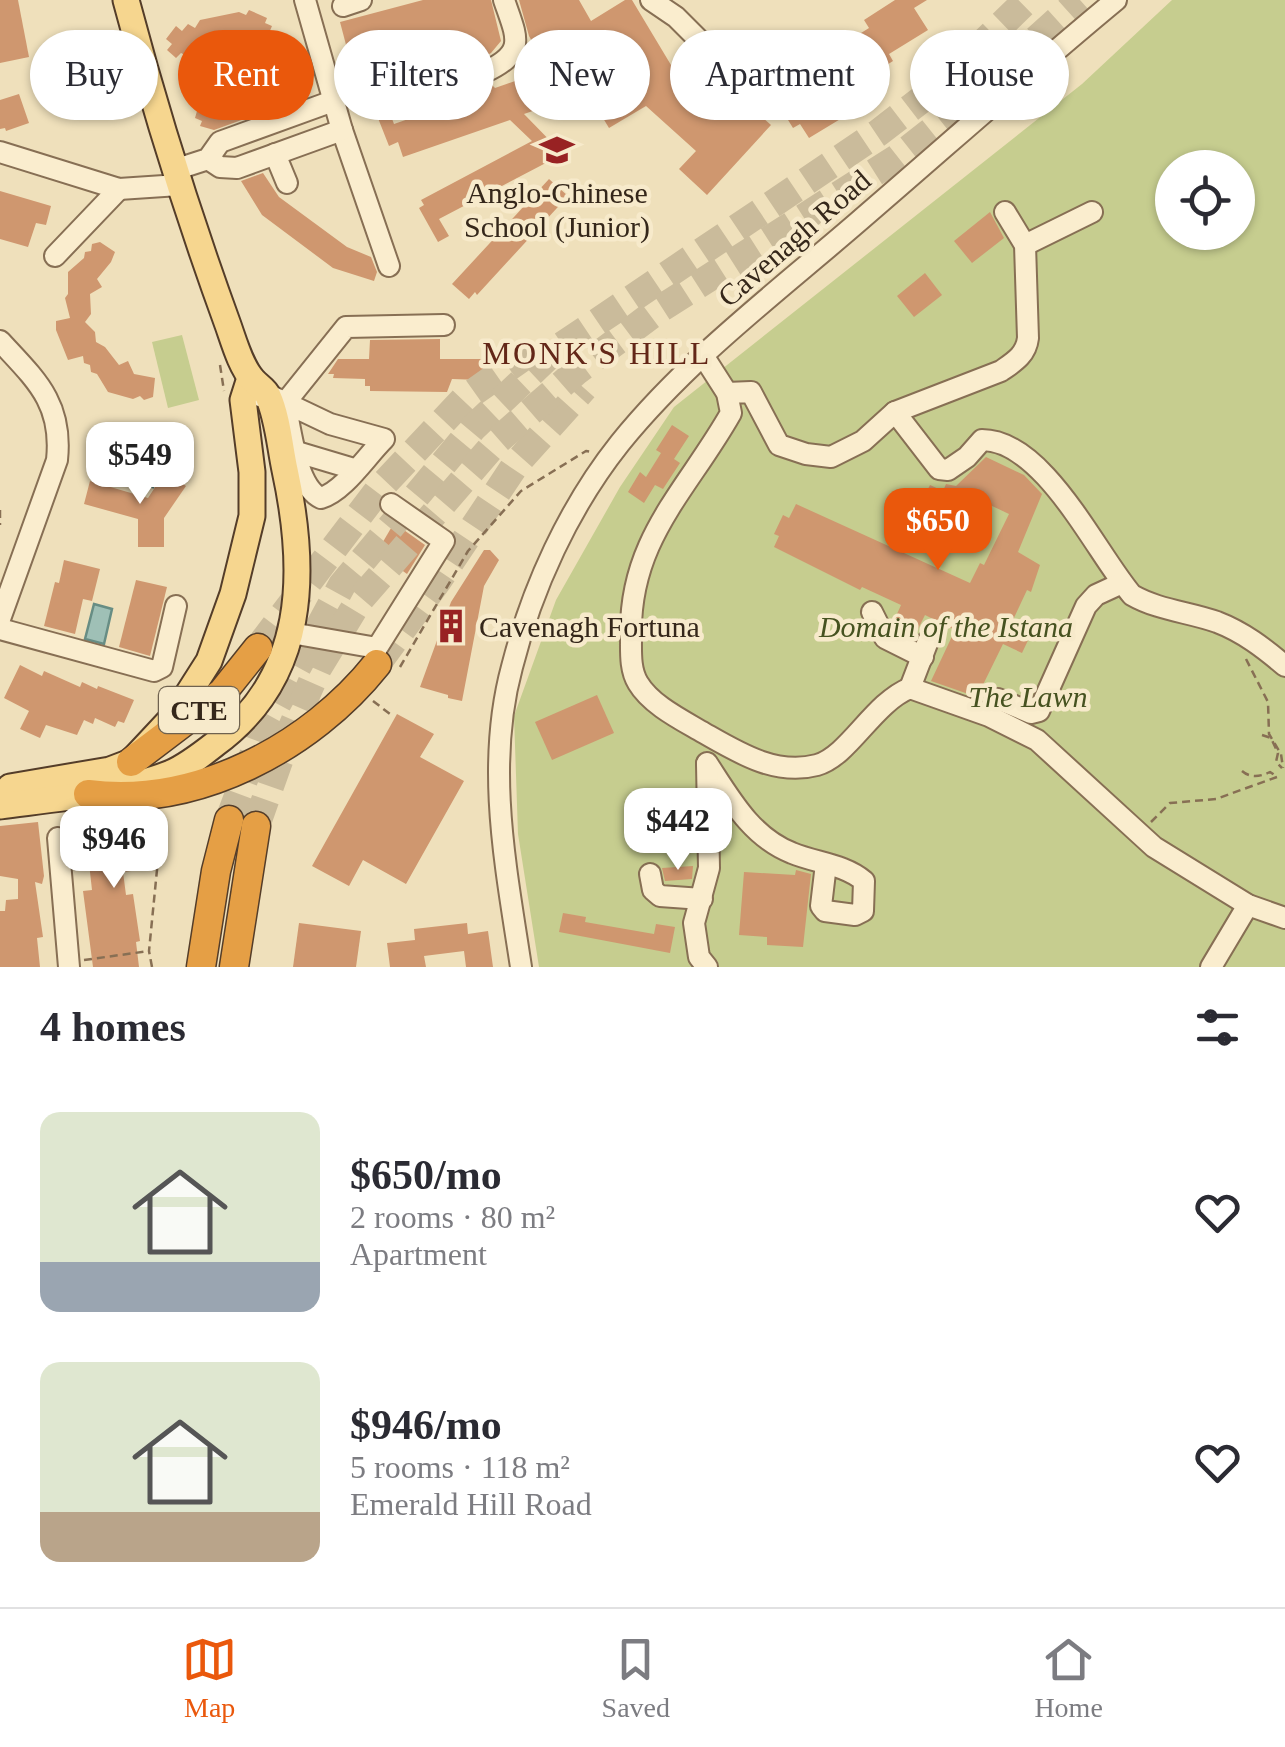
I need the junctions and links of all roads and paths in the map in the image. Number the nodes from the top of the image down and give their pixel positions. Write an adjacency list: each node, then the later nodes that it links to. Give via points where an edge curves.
1 (126, 0): 17 (main road)
2 (305, 0): 8 (street)
3 (504, 0): 7 (street, via 518,41)
4 (651, 0): 6 (street)
5 (1116, 0): 27 (street, Cavenagh Road)
6 (689, 30)
7 (494, 68)
8 (333, 102): 9 (street); 12 (street)
9 (314, 109)
10 (282, 120): 16 (street, via 220,142)
11 (308, 120): 13 (street)
12 (342, 130): 13 (street); 24 (street)
13 (315, 139): 15 (street)
14 (0, 152): 19 (street)
15 (275, 154): 16 (street, via 237,168); 18 (street)
16 (208, 160): 17 (street)
17 (176, 178): 19 (street); 30 (main road)
18 (287, 183)
19 (119, 189): 23 (street)
20 (1005, 212): 22 (street)
21 (1092, 212): 22 (street)
22 (1025, 245): 31 (street, via 1026,348 1016,361)
23 (55, 256)
24 (389, 266)
25 (444, 325): 30 (street, via 346,327)
26 (0, 340): 41 (street, via 41,386 59,438)
27 (704, 357): 29 (street); 75 (street, Cavenagh Road, via 619,445 574,511 511,668 498,768)
28 (219, 362): 30 (path)
29 (727, 393): 31 (street, via 751,392 778,445 831,457 863,442); 52 (street, via 731,413 646,549 630,626 636,680 658,704)
30 (254, 394): 32 (street); 34 (street, via 384,439); 43 (main road, via 291,494 300,550); 54 (main road, via 252,516 232,594 209,661 174,716)
31 (895, 412): 38 (street, via 938,468 948,470 982,440 1016,452 1053,482)
32 (296, 452): 34 (street); 34 (street, via 308,491 321,498 342,488)
33 (594, 452): 47 (path, via 520,492 468,551)
34 (354, 469)
35 (391, 504): 43 (street, via 444,540 377,648)
36 (0, 510): 37 (path)
37 (0, 526)
38 (1122, 584): 44 (street, via 1146,603); 49 (street, via 1086,606 1039,711)
39 (176, 606): 42 (street, via 162,666 154,672)
40 (872, 612): 48 (street, via 885,638 925,649)
41 (0, 619)
42 (0, 630)
43 (291, 633): 58 (main road, via 269,690 242,725 169,774)
44 (1252, 639): 46 (street); 53 (path, via 1246,660 1268,702 1269,734 1280,754 1283,768 1270,738)
45 (258, 648): 54 (highway, CTE, via 222,692)
46 (1285, 666)
47 (384, 671): 58 (highway, via 284,747 232,772 176,790)
48 (910, 688): 52 (street, via 894,694 822,764 792,770 758,762); 63 (street, via 1038,740)
49 (998, 699)
50 (373, 701): 51 (path)
51 (390, 714)
52 (703, 732): 55 (street)
53 (1262, 735)
54 (131, 762): 57 (main road)
55 (707, 763): 65 (street, via 760,835); 67 (street, via 710,852)
56 (1242, 771): 63 (path, via 1277,777 1216,799 1170,803)
57 (0, 788)
58 (88, 794): 59 (main road)
59 (0, 806)
60 (155, 810): 62 (path)
61 (162, 818): 62 (path)
62 (161, 828): 70 (path)
63 (1140, 834): 68 (street)
64 (58, 838): 71 (street)
65 (826, 864)
66 (650, 874): 67 (street, via 660,896)
67 (702, 900): 76 (street, via 694,923 698,957)
68 (1248, 906): 69 (street); 77 (street)
69 (1285, 918)
70 (149, 950): 71 (path); 72 (path)
71 (68, 965)
72 (152, 967)
73 (201, 967): 74 (highway, via 216,871 243,823)
74 (234, 967)
75 (521, 967)
76 (707, 967)
77 (1211, 967)

